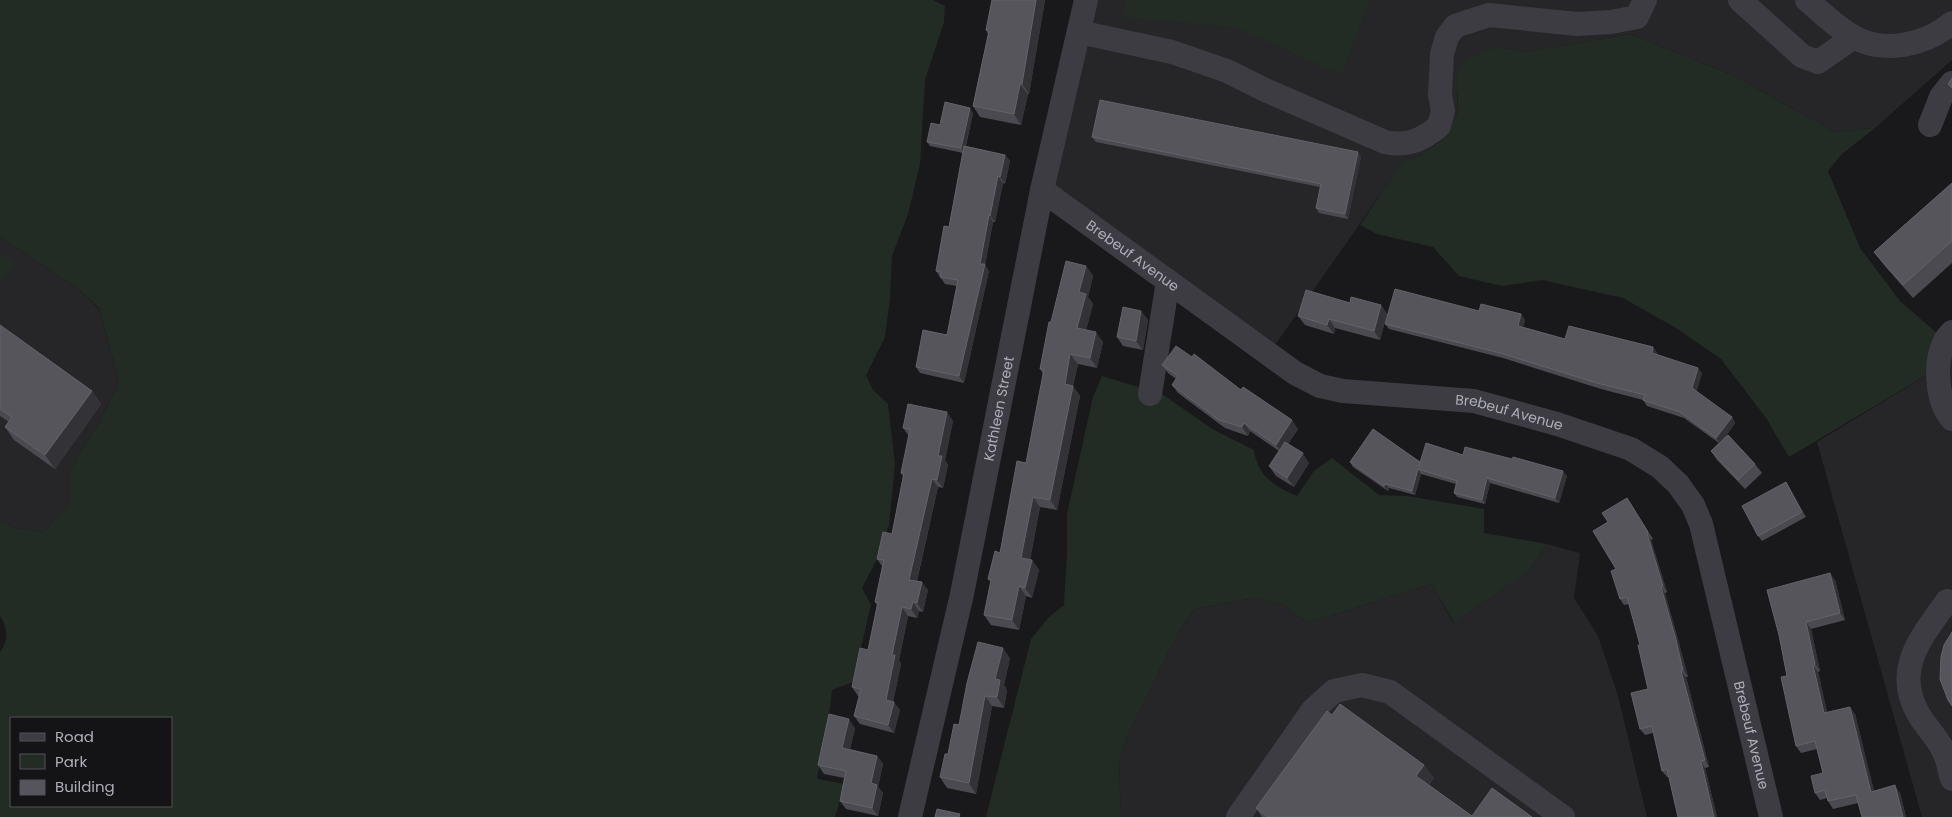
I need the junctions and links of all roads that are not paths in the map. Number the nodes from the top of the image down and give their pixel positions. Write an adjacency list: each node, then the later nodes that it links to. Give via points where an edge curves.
1 (1086, 0): 6 (street, Kathleen Street)
2 (1645, 0): 6 (street, via 1637,17 1610,22 1577,24 1489,15 1456,26 1447,37 1442,54 1440,95 1443,112 1439,126 1419,139 1398,145 1299,105 1227,71 1172,52)
3 (1740, 0): 7 (street, via 1802,56 1818,62)
4 (1807, 0): 7 (street)
5 (1952, 22): 7 (street, via 1913,44 1878,46)
6 (1079, 32): 10 (street, Kathleen Street)
7 (1854, 37)
8 (1952, 83): 9 (street, via 1941,97)
9 (1930, 125)
10 (1042, 190): 11 (street, Brebeuf Avenue); 17 (street, Kathleen Street, via 962,594)
11 (1168, 281): 13 (street); 20 (street, Brebeuf Avenue, via 1296,373 1320,386 1343,391 1474,401 1631,449 1660,467 1678,484 1693,505 1701,524)
12 (1952, 332): 14 (street, via 1944,341 1938,368 1939,392)
13 (1150, 394)
14 (1952, 419)
15 (1947, 601): 16 (street, via 1912,654 1908,674 1911,697 1944,750)
16 (1952, 779)
17 (910, 817)
18 (1238, 817): 19 (street, via 1313,710 1334,691 1362,685 1390,692)
19 (1563, 817)
20 (1771, 817)

